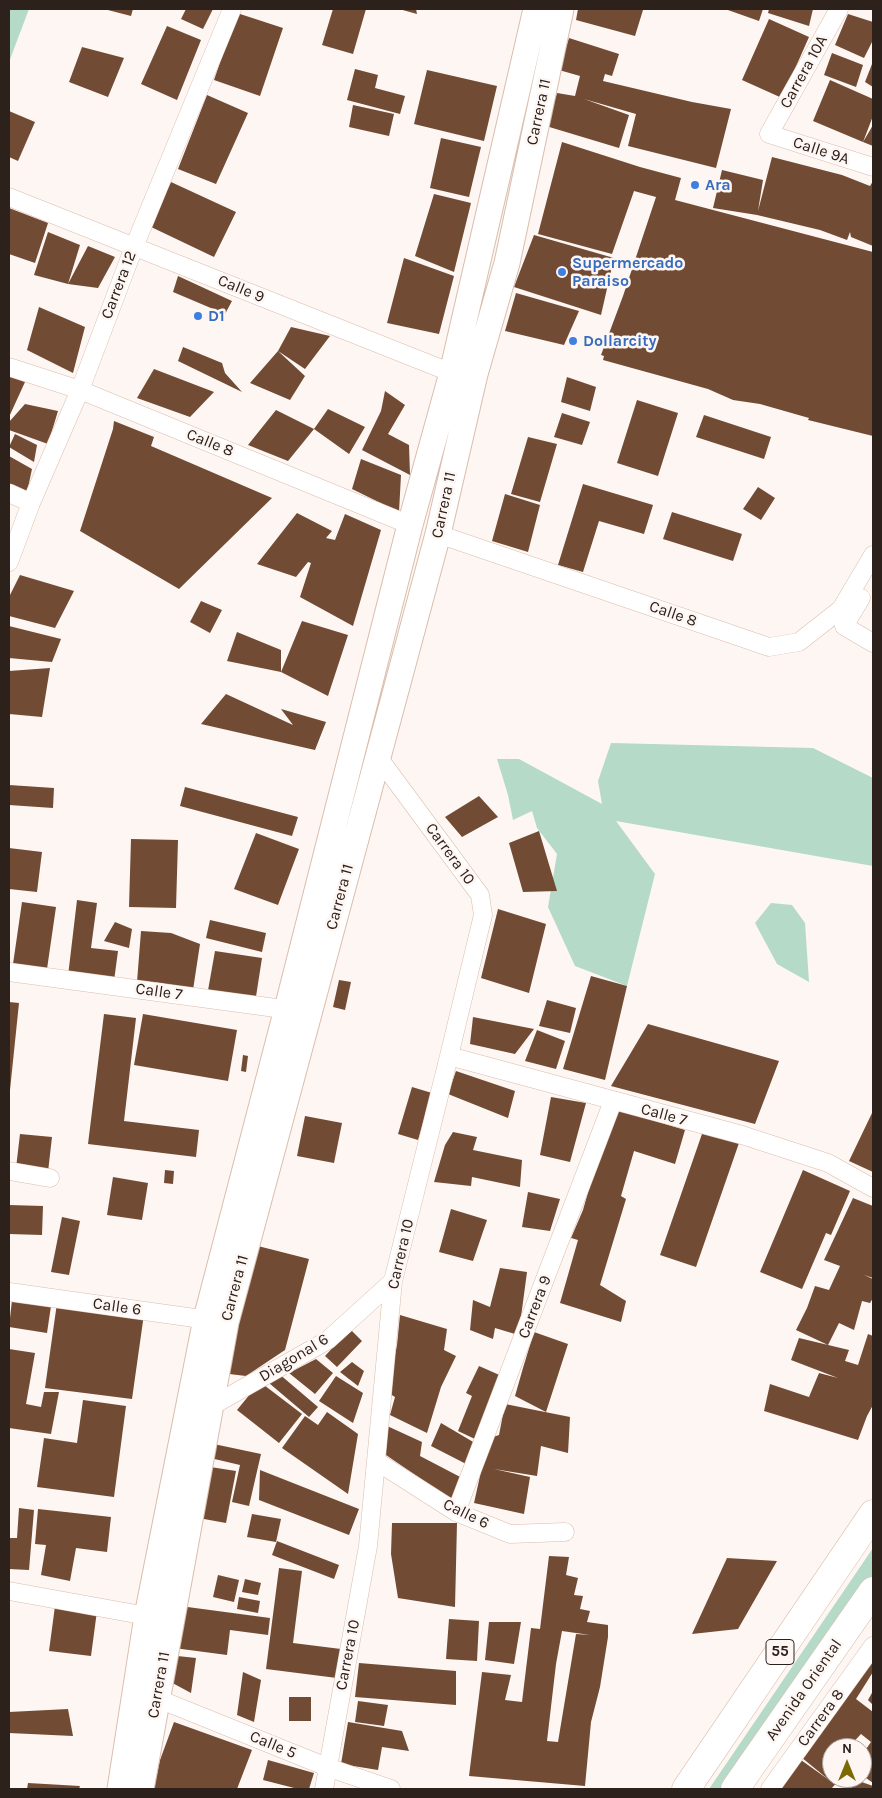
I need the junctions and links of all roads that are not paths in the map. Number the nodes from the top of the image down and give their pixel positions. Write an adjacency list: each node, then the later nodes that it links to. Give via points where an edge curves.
1 (232, 9): 8 (street, Carrera 12)
2 (536, 9): 10 (main road, Carrera 11)
3 (561, 9): 10 (main road, Carrera 11, via 507,263)
4 (839, 9): 5 (street, Carrera 10A)
5 (769, 134): 6 (street, Calle 9A)
6 (873, 167)
7 (9, 198): 8 (street, Calle 9)
8 (134, 247): 10 (street, Calle 9); 11 (street, Carrera 12)
9 (9, 367): 11 (street, Calle 8)
10 (463, 373): 14 (main road, Carrera 11); 15 (main road, Carrera 11)
11 (80, 390): 13 (street, Carrera 12); 14 (street, Calle 8)
12 (9, 493): 13 (street)
13 (31, 503): 17 (street, Carrera 12)
14 (410, 525): 22 (main road, Carrera 11)
15 (438, 534): 16 (street, Calle 8, via 769,648 800,642 841,609); 20 (main road, Carrera 11)
16 (873, 555)
17 (9, 562)
18 (873, 577): 19 (street, via 844,626)
19 (873, 643)
20 (378, 757): 22 (main road, Carrera 11); 23 (street, Carrera 10, via 480,895 483,915)
21 (9, 972): 22 (street, Calle 7)
22 (298, 1011): 30 (main road, Carrera 11)
23 (450, 1056): 24 (street, Calle 7); 28 (street, Carrera 10)
24 (613, 1101): 27 (street, Calle 7, via 742,1135 820,1160); 33 (street, Carrera 9)
25 (9, 1171): 26 (street)
26 (50, 1178)
27 (873, 1188)
28 (393, 1280): 31 (street, Diagonal 6, via 328,1340); 32 (street, Carrera 10)
29 (9, 1292): 30 (street, Calle 6)
30 (216, 1321): 31 (main road, Carrera 11); 39 (main road, Carrera 11)
31 (210, 1407): 41 (main road, Carrera 11)
32 (376, 1461): 33 (street, Calle 6); 42 (street, Carrera 10, via 368,1546)
33 (456, 1512): 35 (street, Calle 6, via 510,1534)
34 (873, 1514): 47 (main road, 55)
35 (565, 1532)
36 (9, 1591): 39 (street)
37 (873, 1591): 38 (main road, Avenida Oriental / 55)
38 (866, 1614): 48 (main road, Avenida Oriental / 55)
39 (147, 1616): 43 (main road, Carrera 11)
40 (873, 1646): 49 (street, Carrera 8)
41 (156, 1698): 42 (street, Calle 5); 44 (main road, Carrera 11)
42 (327, 1767): 45 (street, Carrera 10); 46 (street, Calle 5)
43 (120, 1789)
44 (141, 1789)
45 (324, 1789)
46 (391, 1789)
47 (686, 1789)
48 (735, 1789)
49 (770, 1789)

